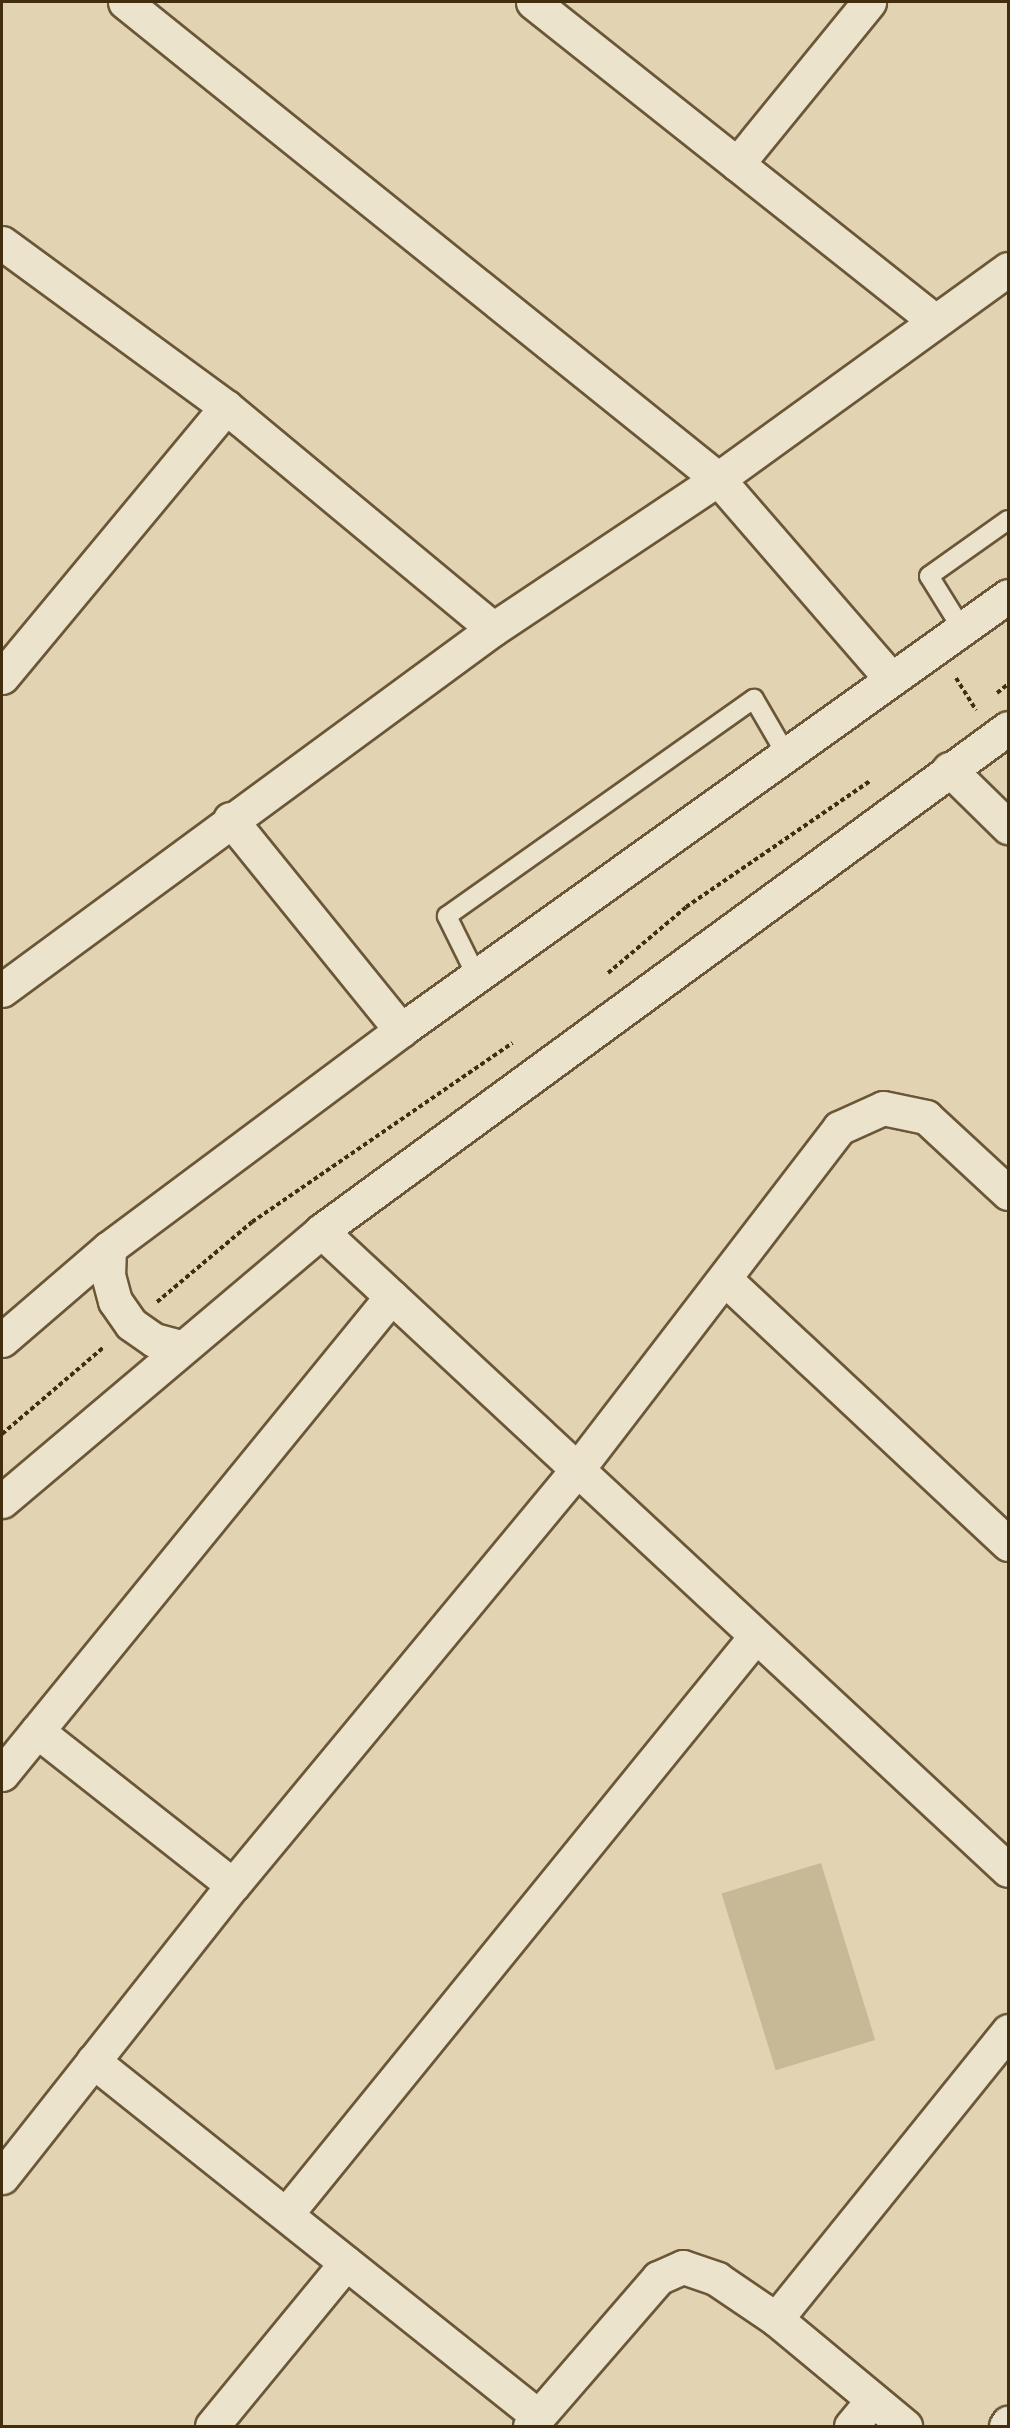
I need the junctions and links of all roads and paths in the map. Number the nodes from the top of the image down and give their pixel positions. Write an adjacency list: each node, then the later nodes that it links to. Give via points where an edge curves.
1 (125, 2): 9 (street)
2 (869, 2): 4 (street)
3 (538, 3): 4 (street)
4 (737, 164): 7 (street)
5 (6, 256): 8 (street)
6 (1008, 269): 7 (street)
7 (934, 321): 9 (street)
8 (226, 407): 12 (street); 14 (street)
9 (718, 479): 12 (street); 15 (street)
10 (1008, 520): 13 (lane, via 929,576)
11 (1008, 596): 13 (street)
12 (493, 629): 25 (street)
13 (949, 638): 15 (street); 19 (path)
14 (2, 677)
15 (891, 679): 22 (street)
16 (1008, 684): 17 (path)
17 (992, 697)
18 (984, 703): 19 (path)
19 (975, 709): 20 (path); 21 (path)
20 (969, 714)
21 (1003, 732): 23 (street)
22 (787, 756): 27 (street); 27 (lane, via 754,699 447,916)
23 (949, 769): 26 (street); 33 (street)
24 (873, 779): 28 (path, via 687,907)
25 (230, 819): 29 (street); 30 (street)
26 (1008, 826)
27 (477, 977): 30 (street)
28 (598, 981)
29 (2, 990)
30 (401, 1030): 34 (street)
31 (523, 1036): 37 (path, via 252,1222)
32 (1008, 1193): 35 (street, via 926,1117 883,1108 839,1128)
33 (321, 1231): 36 (street); 39 (street)
34 (110, 1248): 37 (street, via 108,1275 115,1302); 38 (street)
35 (727, 1281): 41 (street); 43 (street)
36 (391, 1297): 41 (street); 45 (street)
37 (131, 1324): 39 (street, via 154,1340); 40 (path)
38 (2, 1340)
39 (181, 1347): 42 (street)
40 (2, 1434)
41 (576, 1471): 44 (street); 48 (street)
42 (2, 1502)
43 (1008, 1544)
44 (755, 1637): 47 (street); 52 (street)
45 (37, 1731): 46 (street); 48 (street)
46 (2, 1774)
47 (1008, 1870)
48 (233, 1885): 50 (street)
49 (1008, 2031): 54 (street)
50 (93, 2061): 51 (street); 52 (street)
51 (2, 2177)
52 (287, 2213): 53 (street)
53 (346, 2264): 56 (street); 57 (street)
54 (776, 2319): 55 (street); 56 (street, via 717,2279 691,2269 672,2269)
55 (873, 2400): 58 (street); 59 (street)
56 (534, 2421)
57 (212, 2427)
58 (851, 2427)
59 (905, 2427)

